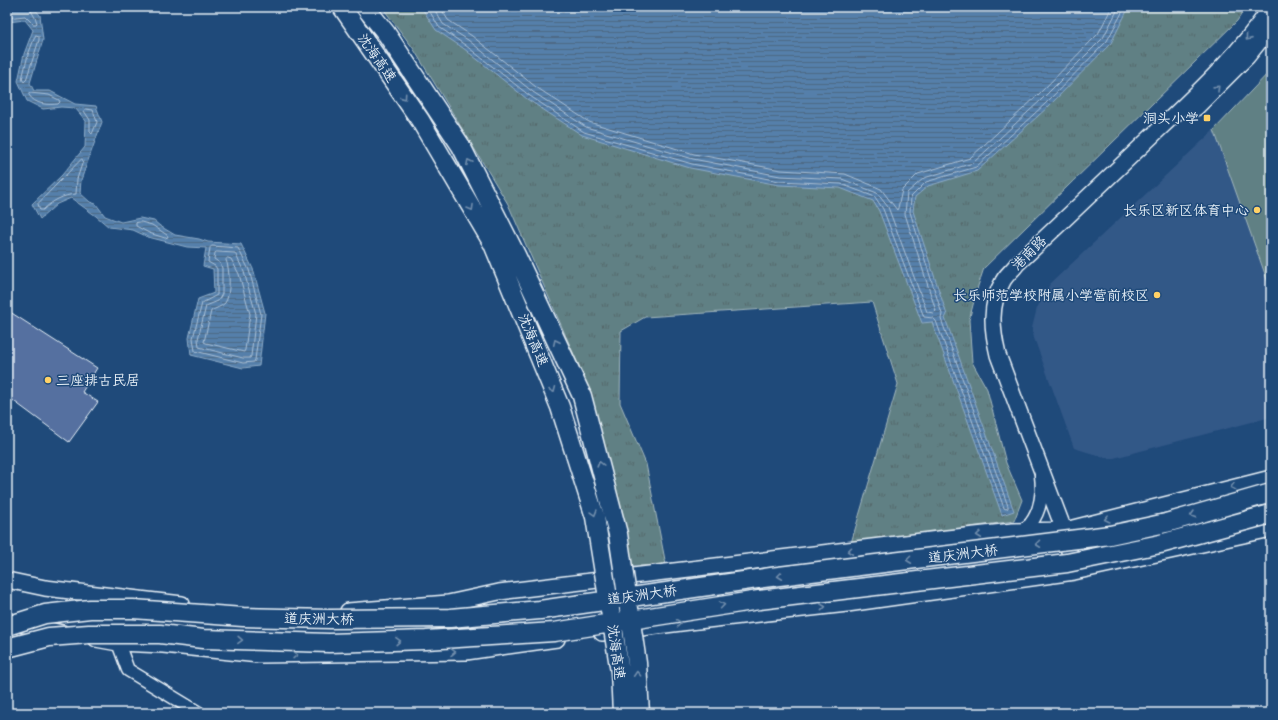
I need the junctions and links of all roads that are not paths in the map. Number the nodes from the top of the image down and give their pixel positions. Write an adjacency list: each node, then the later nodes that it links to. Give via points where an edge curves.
1 (342, 7): 19 (highway, 沈海高速, one-way to 19, bridge, via 420,120 492,244 560,407 595,517 620,672)
2 (365, 7): 20 (highway, 沈海高速, one-way to 2, bridge, via 637,663 618,534 582,396 516,255 461,146 386,33)
3 (1271, 7): 5 (main road, 港南路, one-way to 5, via 1239,49 1194,97 1017,264 1003,281 993,305 993,334 998,355)
4 (1271, 27): 9 (main road, 港南路, one-way to 4, via 1007,353 1002,305 1023,272 1221,84)
5 (1039, 463): 9 (main road, 港南路); 11 (street, via 1042,482 1040,502 1031,524)
6 (1271, 478): 9 (main road, one-way to 9)
7 (1271, 493): 15 (highway, 道庆洲大桥, one-way to 15, bridge, via 1166,523 1110,535 771,577 540,610 450,618 330,619 243,617 133,608 90,609 46,614)
8 (1271, 514): 17 (highway, 道庆洲大桥, one-way to 8, bridge, via 48,637 89,634 160,634 203,639 329,643 554,632 759,600 1067,563 1160,544)
9 (1068, 529): 11 (main road); 12 (main road, 港南路)
10 (1271, 529): 12 (main road)
11 (1021, 531): 13 (main road, one-way to 13, via 499,592 448,603 350,611 250,611 45,588)
12 (1080, 571): 16 (main road, one-way to 12, via 259,655 466,652 855,603)
13 (7, 580)
14 (7, 622): 16 (main road)
15 (7, 626)
16 (118, 643): 18 (street, via 128,670)
17 (7, 648)
18 (200, 713)
19 (622, 713)
20 (640, 713)

